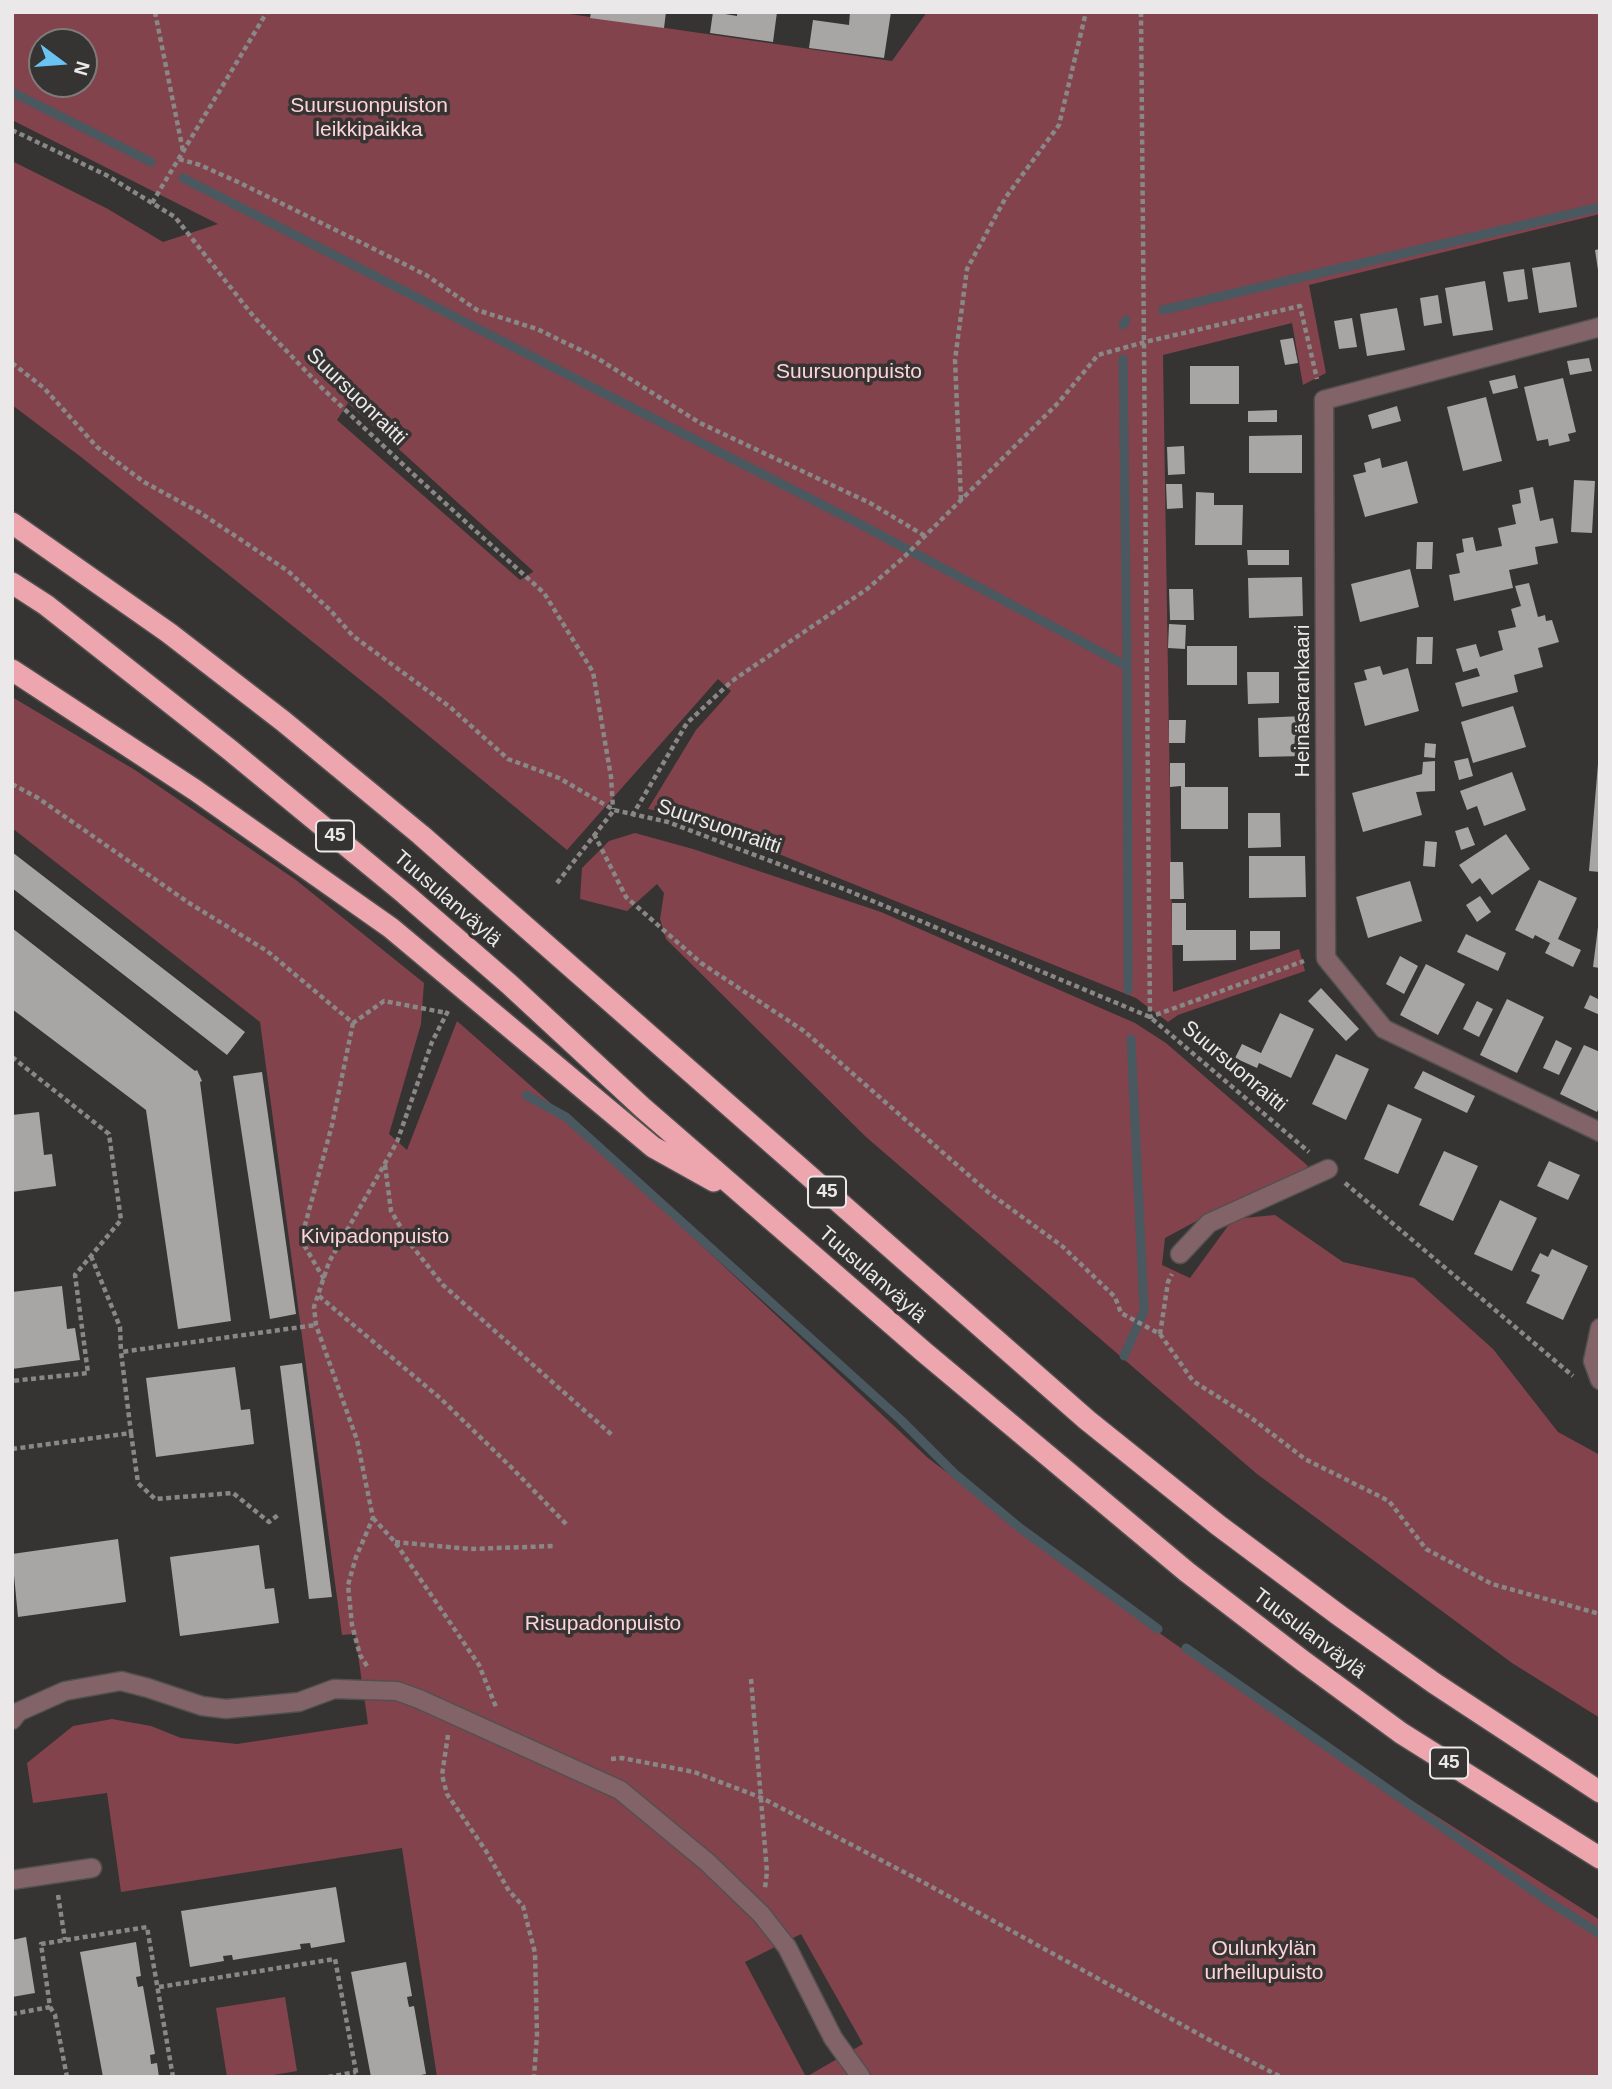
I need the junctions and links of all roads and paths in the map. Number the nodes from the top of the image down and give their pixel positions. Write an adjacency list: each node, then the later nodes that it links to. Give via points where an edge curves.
1 (155, 12): 6 (path)
2 (267, 12): 6 (path)
3 (1086, 12): 13 (path, via 1059,125 1006,197 967,269 955,360)
4 (1141, 12): 10 (path)
5 (12, 130): 8 (path, Suursuonraitti, via 106,175)
6 (183, 152): 7 (path)
7 (179, 159): 8 (path); 16 (path, via 238,182 426,275 477,310 537,329 597,358 700,423 870,503)
8 (152, 203): 21 (path, Suursuonraitti, via 175,217 254,317 323,389 544,593 593,672)
9 (1600, 327): 12 (street)
10 (1145, 342): 12 (path, via 1300,306); 13 (path, via 1098,355 1059,402); 26 (path)
11 (12, 363): 21 (path, via 44,388 97,447 144,482 200,512 288,571 353,636 450,707 508,759 559,778)
12 (1324, 400): 25 (street, Heinäsarankaari)
13 (961, 500): 16 (path)
14 (12, 511): 17 (highway)
15 (12, 523): 17 (highway, Tuusulanväylä / 45)
16 (925, 536): 22 (path, via 867,589 732,681 687,723)
17 (75, 565): 58 (highway, Tuusulanväylä / 45, via 283,721 421,835 1087,1420 1217,1525 1445,1691)
18 (12, 583): 32 (highway, Tuusulanväylä / 45, via 176,707 405,894)
19 (12, 670): 32 (highway, via 195,790 391,928 653,1147)
20 (12, 786): 27 (path, via 38,798 267,951)
21 (614, 810): 22 (path, Suursuonraitti); 23 (path)
22 (632, 816): 26 (path, Suursuonraitti, via 668,822 844,889)
23 (594, 834): 24 (path); 39 (path, via 626,897 701,963 804,1031 988,1192 1062,1246 1115,1297 1121,1313)
24 (557, 883)
25 (1326, 958): 26 (path, via 1312,958); 29 (street, via 1384,1029)
26 (1150, 1017): 31 (path, Suursuonraitti)
27 (353, 1023): 30 (path, via 384,1001 448,1010); 35 (path, via 302,1240)
28 (12, 1057): 34 (path, via 109,1134 121,1220)
29 (1600, 1132)
30 (385, 1164): 35 (path, via 329,1262); 44 (path, via 391,1211 443,1285)
31 (1328, 1169): 33 (street, via 1209,1223); 41 (path, Suursuonraitti, via 1573,1377)
32 (749, 1200): 60 (highway, Tuusulanväylä / 45, via 1208,1588 1401,1733)
33 (1180, 1254): 39 (path, via 1168,1282)
34 (91, 1256): 40 (path, via 120,1326); 42 (path, via 75,1275 88,1373)
35 (324, 1280): 36 (path)
36 (319, 1296): 37 (path, via 314,1307); 48 (path, via 440,1398)
37 (316, 1325): 40 (path); 47 (path, via 357,1440)
38 (1600, 1328): 41 (street, via 1593,1361)
39 (1160, 1334): 51 (path, via 1193,1381 1305,1459 1389,1501 1426,1549 1492,1584)
40 (121, 1352): 43 (path)
41 (1599, 1379)
42 (12, 1381)
43 (131, 1433): 45 (path); 46 (path, via 138,1483 155,1499 233,1493 269,1522)
44 (612, 1435)
45 (12, 1449)
46 (278, 1515)
47 (373, 1518): 49 (path); 53 (path, via 348,1585 352,1625 368,1668)
48 (568, 1527)
49 (395, 1542): 50 (path, via 470,1549); 56 (path, via 479,1665)
50 (554, 1546)
51 (1600, 1614)
52 (751, 1679): 59 (path)
53 (369, 1689): 54 (street, via 334,1689 299,1702 226,1709 121,1681 65,1691); 55 (street, via 397,1690)
54 (14, 1712)
55 (454, 1714): 56 (street); 74 (path, via 442,1775 447,1794 509,1892 523,1906 536,1953)
56 (512, 1740): 64 (street, via 620,1790)
57 (608, 1760): 59 (path, via 622,1758 694,1772)
58 (1600, 1792)
59 (762, 1798): 64 (path, via 767,1872); 75 (path)
60 (1600, 1858)
61 (92, 1868): 62 (street)
62 (54, 1874): 63 (street); 65 (path)
63 (12, 1880)
64 (761, 1914): 70 (street, via 787,1947 833,2038)
65 (65, 1940): 66 (path, via 147,1927); 67 (path, via 41,1944)
66 (159, 1987): 69 (path, via 335,1959); 72 (path)
67 (50, 2007): 68 (path); 71 (path)
68 (12, 2014)
69 (357, 2074): 73 (path)
70 (864, 2076)
71 (67, 2077)
72 (173, 2077)
73 (328, 2077)
74 (534, 2077)
75 (1281, 2077)

